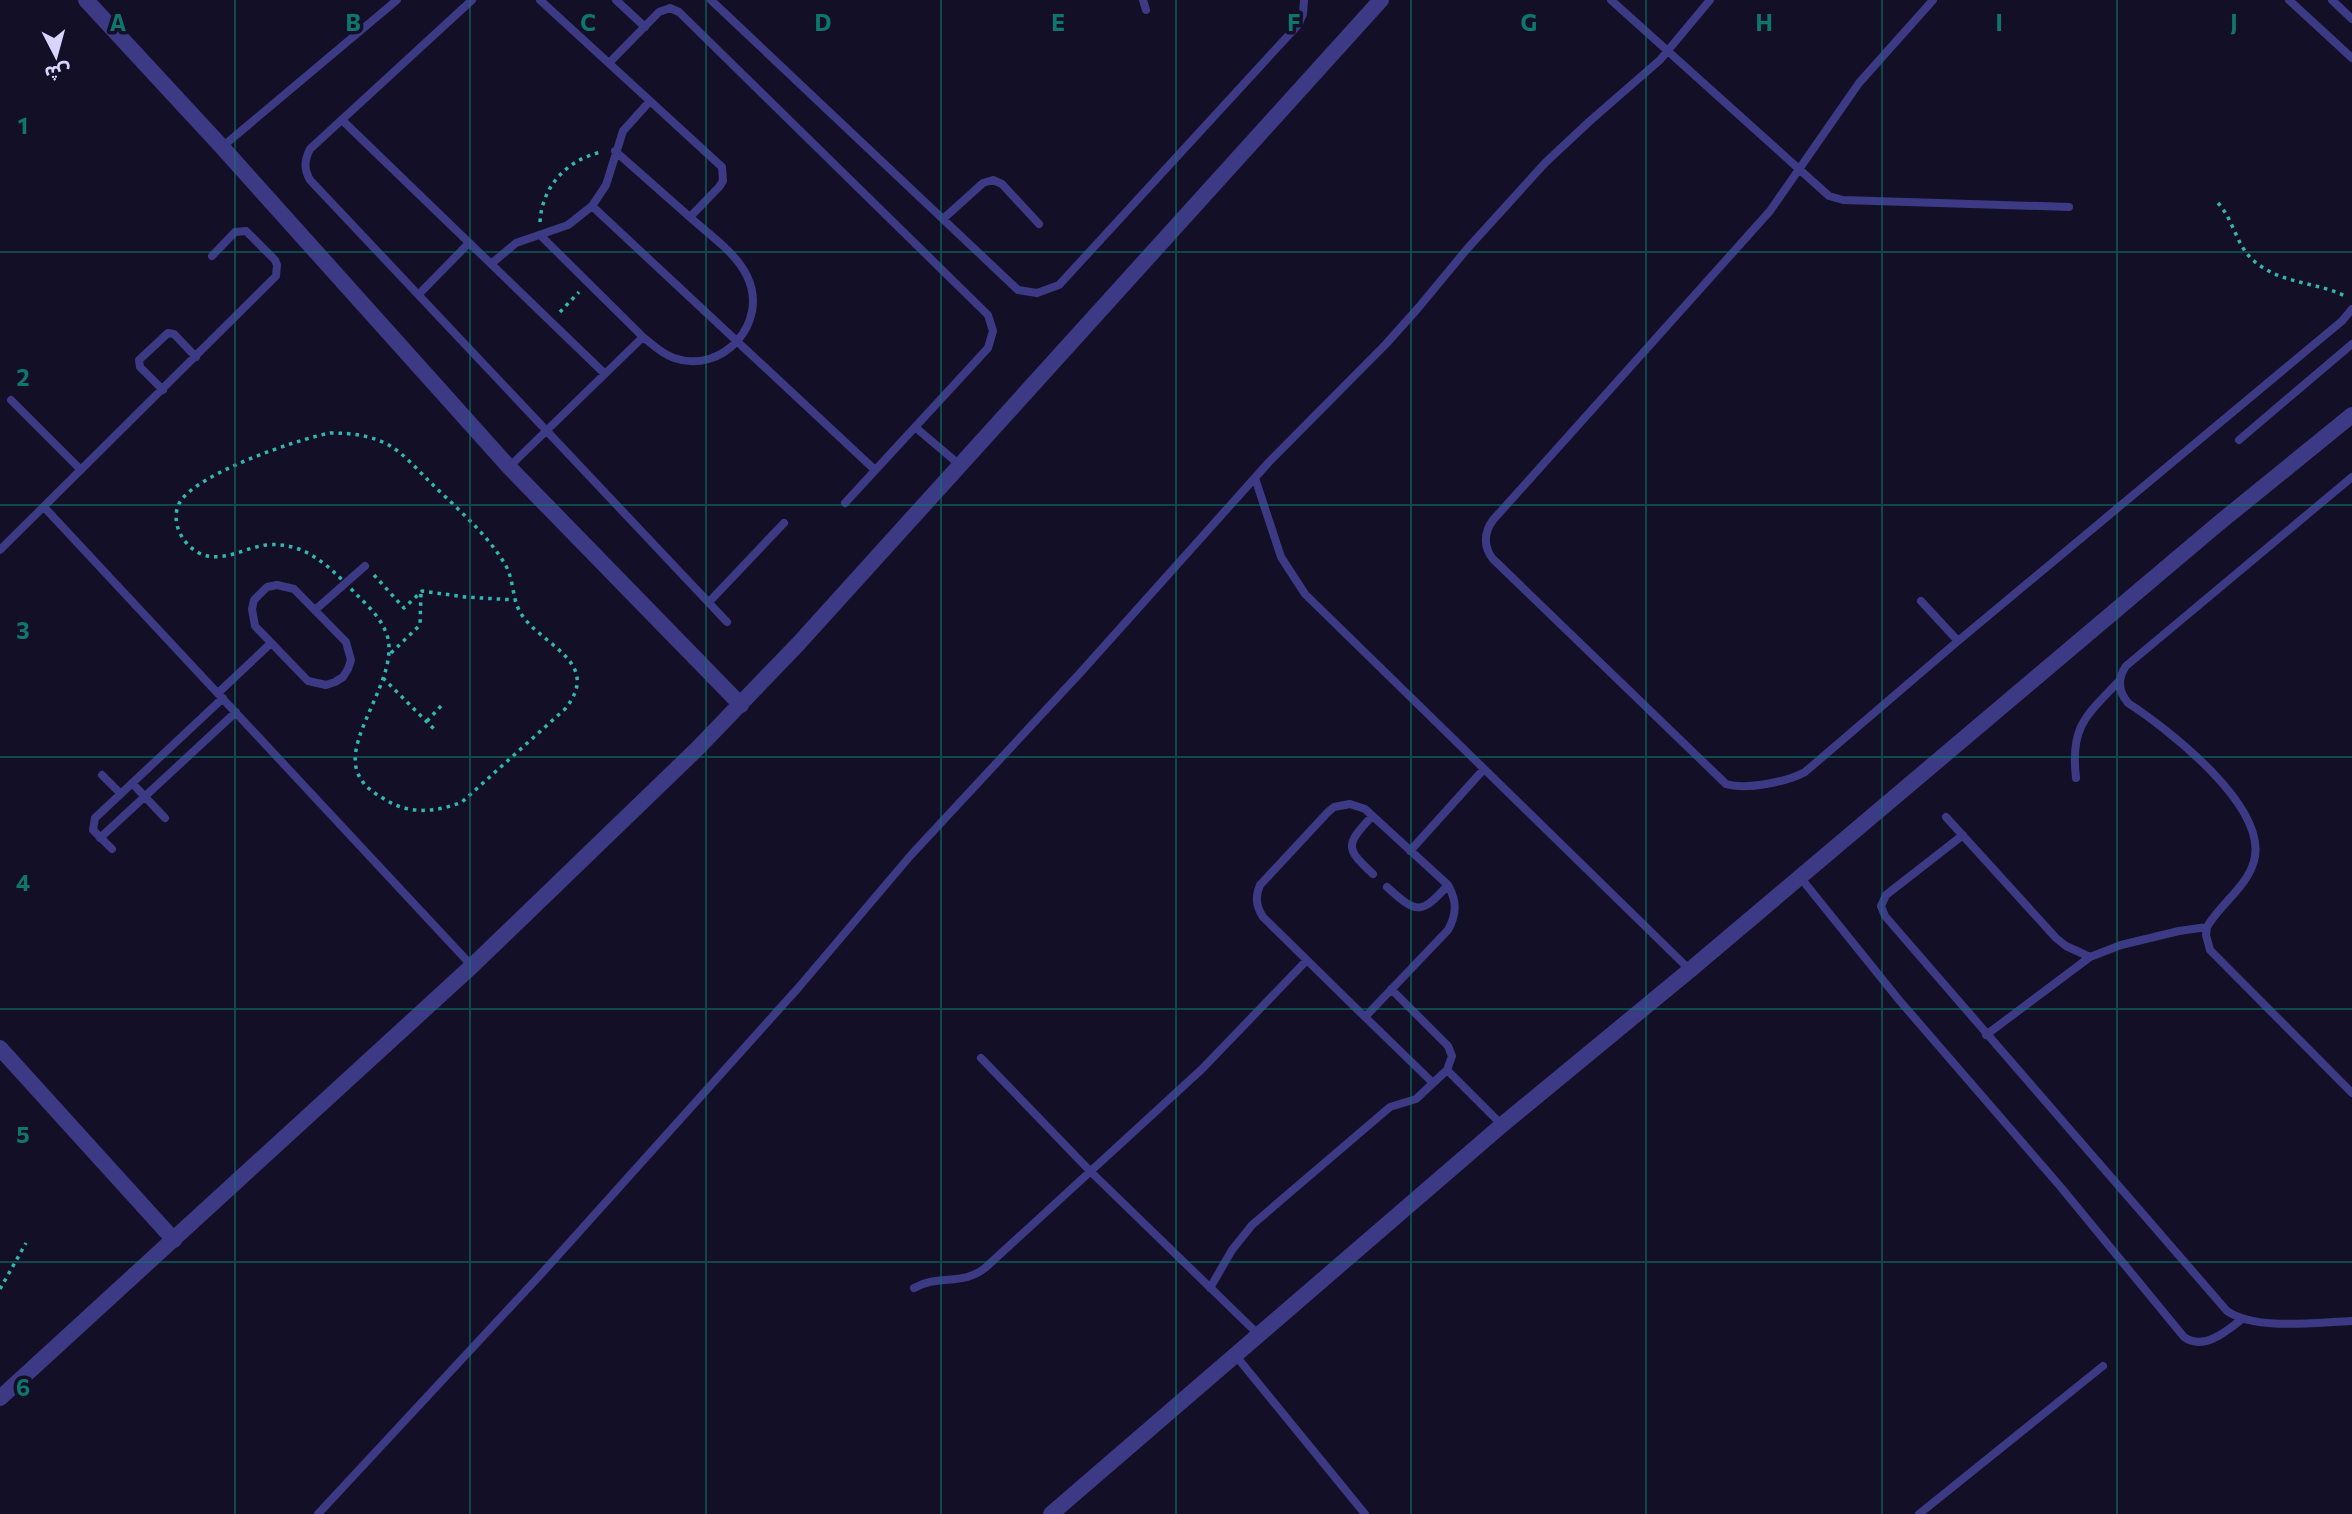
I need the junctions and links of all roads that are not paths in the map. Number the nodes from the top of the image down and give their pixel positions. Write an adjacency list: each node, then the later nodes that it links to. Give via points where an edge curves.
1 (86, 0): 23 (street)
2 (397, 0): 23 (lane)
3 (472, 0): 22 (lane)
4 (540, 0): 20 (lane)
5 (617, 0): 17 (lane)
6 (711, 0): 29 (lane)
7 (1143, 0): 15 (lane)
8 (1304, 0): 29 (lane, via 1298,25 1059,285 1037,293 1018,290)
9 (1381, 0): 48 (street)
10 (1611, 0): 18 (lane)
11 (1710, 0): 18 (lane)
12 (1933, 0): 25 (lane, via 1859,83)
13 (2289, 0): 19 (lane)
14 (2332, 0): 16 (lane)
15 (1146, 10)
16 (2352, 19)
17 (645, 27): 20 (lane); 45 (lane, via 664,9 679,12 988,315 993,331 988,348)
18 (1667, 51): 25 (lane); 53 (lane, via 1545,163 1386,344)
19 (2352, 58)
20 (609, 63): 21 (lane)
21 (650, 101): 24 (lane, via 623,131); 28 (lane, via 722,167 723,181)
22 (342, 120): 32 (lane); 35 (lane, via 310,149 306,173)
23 (222, 147): 49 (street)
24 (615, 151): 26 (lane, via 606,185); 28 (lane)
25 (1800, 169): 27 (lane, via 1823,192 1843,200); 63 (lane, via 1770,211 1493,520 1486,532 1488,554 1732,786 1784,781 1805,772)
26 (592, 205): 31 (lane, via 568,225); 38 (lane)
27 (2069, 207)
28 (690, 217): 38 (lane, via 722,245 748,278 753,311)
29 (943, 219): 30 (lane, via 983,183 993,180)
30 (1039, 224)
31 (540, 235): 34 (lane, via 516,243); 37 (lane)
32 (469, 243): 34 (lane); 35 (lane)
33 (212, 256): 40 (lane, via 235,232 246,231 275,260 278,271)
34 (491, 264): 41 (lane)
35 (419, 294): 46 (lane)
36 (2352, 309): 63 (lane)
37 (643, 337): 38 (lane, via 658,350 691,362 708,360); 41 (lane)
38 (738, 342): 51 (lane)
39 (2352, 344): 47 (lane)
40 (196, 357): 42 (lane); 42 (lane, via 168,333 139,360 139,367)
41 (605, 374): 46 (lane)
42 (163, 390): 50 (lane)
43 (11, 400): 50 (lane)
44 (2352, 415): 83 (street)
45 (915, 427): 48 (lane); 51 (lane)
46 (547, 430): 49 (lane); 60 (lane)
47 (2239, 440)
48 (961, 466): 67 (street)
49 (509, 467): 67 (street)
50 (81, 470): 55 (lane)
51 (875, 470): 54 (lane)
52 (2352, 477): 65 (lane, via 2126,666)
53 (1255, 478): 69 (lane, via 1281,557 1305,594); 110 (lane, via 911,855 534,1282)
54 (845, 503)
55 (44, 507): 57 (lane); 66 (lane)
56 (784, 523): 60 (lane)
57 (0, 550)
58 (365, 566): 61 (lane)
59 (1921, 601): 63 (lane)
60 (709, 603): 62 (lane)
61 (315, 610): 64 (lane, via 286,585 267,587 252,609 252,618); 64 (lane, via 346,642 351,660 343,677 326,685 308,681)
62 (727, 622)
63 (1958, 642)
64 (271, 643): 66 (lane)
65 (2119, 681): 71 (lane, via 2078,729); 86 (lane, via 2128,703 2178,739 2219,780 2253,831 2252,868)
66 (221, 695): 68 (lane); 72 (lane)
67 (741, 705): 89 (street)
68 (236, 712): 74 (lane); 89 (lane)
69 (1484, 769): 81 (lane); 90 (lane)
70 (102, 775): 73 (lane)
71 (2076, 778)
72 (132, 783): 73 (lane); 74 (lane)
73 (121, 794): 79 (lane, via 93,822)
74 (145, 796): 77 (lane); 79 (lane)
75 (1372, 816): 81 (lane); 82 (lane, via 1354,836 1352,848 1356,859); 88 (lane, via 1358,805 1334,807 1260,885 1259,911)
76 (1946, 817): 78 (lane)
77 (165, 818)
78 (1963, 835): 87 (lane, via 2056,938); 93 (lane, via 1886,895 1881,906)
79 (100, 838): 80 (lane)
80 (111, 849)
81 (1410, 851): 84 (lane)
82 (1373, 874)
83 (1800, 877): 90 (street); 104 (lane, via 2184,1337 2202,1343)
84 (1448, 886): 85 (lane, via 1419,908 1406,904); 91 (lane, via 1455,907 1452,923)
85 (1387, 887)
86 (2207, 927): 87 (lane, via 2121,945); 98 (lane, via 2210,950)
87 (2090, 957): 93 (lane)
88 (1307, 960): 92 (lane); 100 (lane, via 1202,1069)
89 (472, 965): 101 (street)
90 (1689, 970): 99 (street)
91 (1391, 989): 92 (lane); 96 (lane, via 1448,1046 1452,1056)
92 (1365, 1017): 97 (lane)
93 (1986, 1035): 104 (lane, via 2221,1305)
94 (0, 1048): 101 (street)
95 (981, 1058): 100 (lane)
96 (1447, 1070): 97 (lane); 99 (lane)
97 (1433, 1083): 103 (lane, via 1412,1101 1391,1107 1263,1213 1232,1250)
98 (2352, 1093)
99 (1502, 1125): 106 (street)
100 (1091, 1172): 102 (lane, via 978,1273 960,1280 930,1280); 103 (lane)
101 (174, 1240): 109 (street)
102 (914, 1288)
103 (1210, 1288): 106 (lane)
104 (2242, 1320): 105 (lane)
105 (2352, 1321)
106 (1259, 1336): 107 (street)
107 (1236, 1356): 111 (street); 112 (lane)
108 (2103, 1366): 113 (lane)
109 (0, 1398)
110 (318, 1514)
111 (1051, 1514)
112 (1364, 1514)
113 (1919, 1514)

